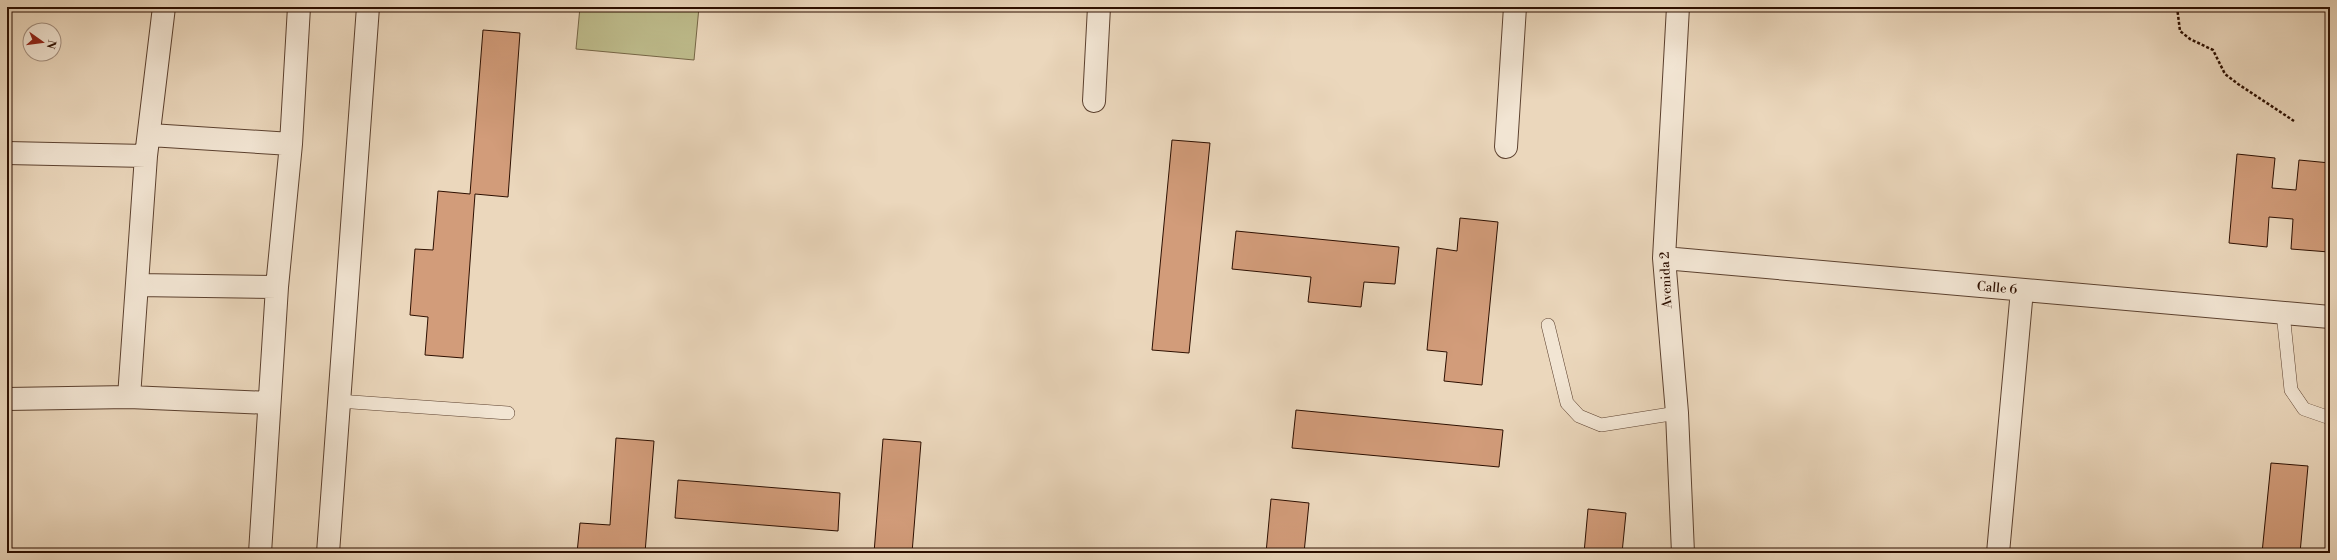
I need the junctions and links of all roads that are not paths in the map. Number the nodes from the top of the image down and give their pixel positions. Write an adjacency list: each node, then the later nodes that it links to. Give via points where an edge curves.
1 (164, 7): 8 (street)
2 (299, 7): 9 (street)
3 (368, 7): 22 (street)
4 (1099, 7): 7 (street)
5 (1515, 7): 10 (street)
6 (1678, 7): 13 (street, Avenida 2)
7 (1094, 101)
8 (150, 134): 9 (street); 12 (street)
9 (292, 144): 15 (street)
10 (1506, 147)
11 (7, 153): 12 (street)
12 (146, 156): 14 (street)
13 (1664, 258): 16 (street, Calle 6); 25 (street, Avenida 2)
14 (137, 285): 15 (street); 20 (street)
15 (277, 287): 23 (street)
16 (2022, 290): 17 (street, Calle 6); 30 (street)
17 (2283, 313): 18 (street, Calle 6); 26 (lane, via 2291,390 2304,409)
18 (2330, 317)
19 (1548, 325): 25 (lane, via 1567,403 1580,416 1601,425)
20 (129, 397): 21 (street); 23 (street)
21 (7, 399)
22 (338, 402): 24 (lane); 28 (street)
23 (269, 403): 27 (street)
24 (508, 413)
25 (1677, 413): 29 (street, Avenida 2)
26 (2330, 418)
27 (260, 553)
28 (328, 553)
29 (1683, 553)
30 (1998, 553)

